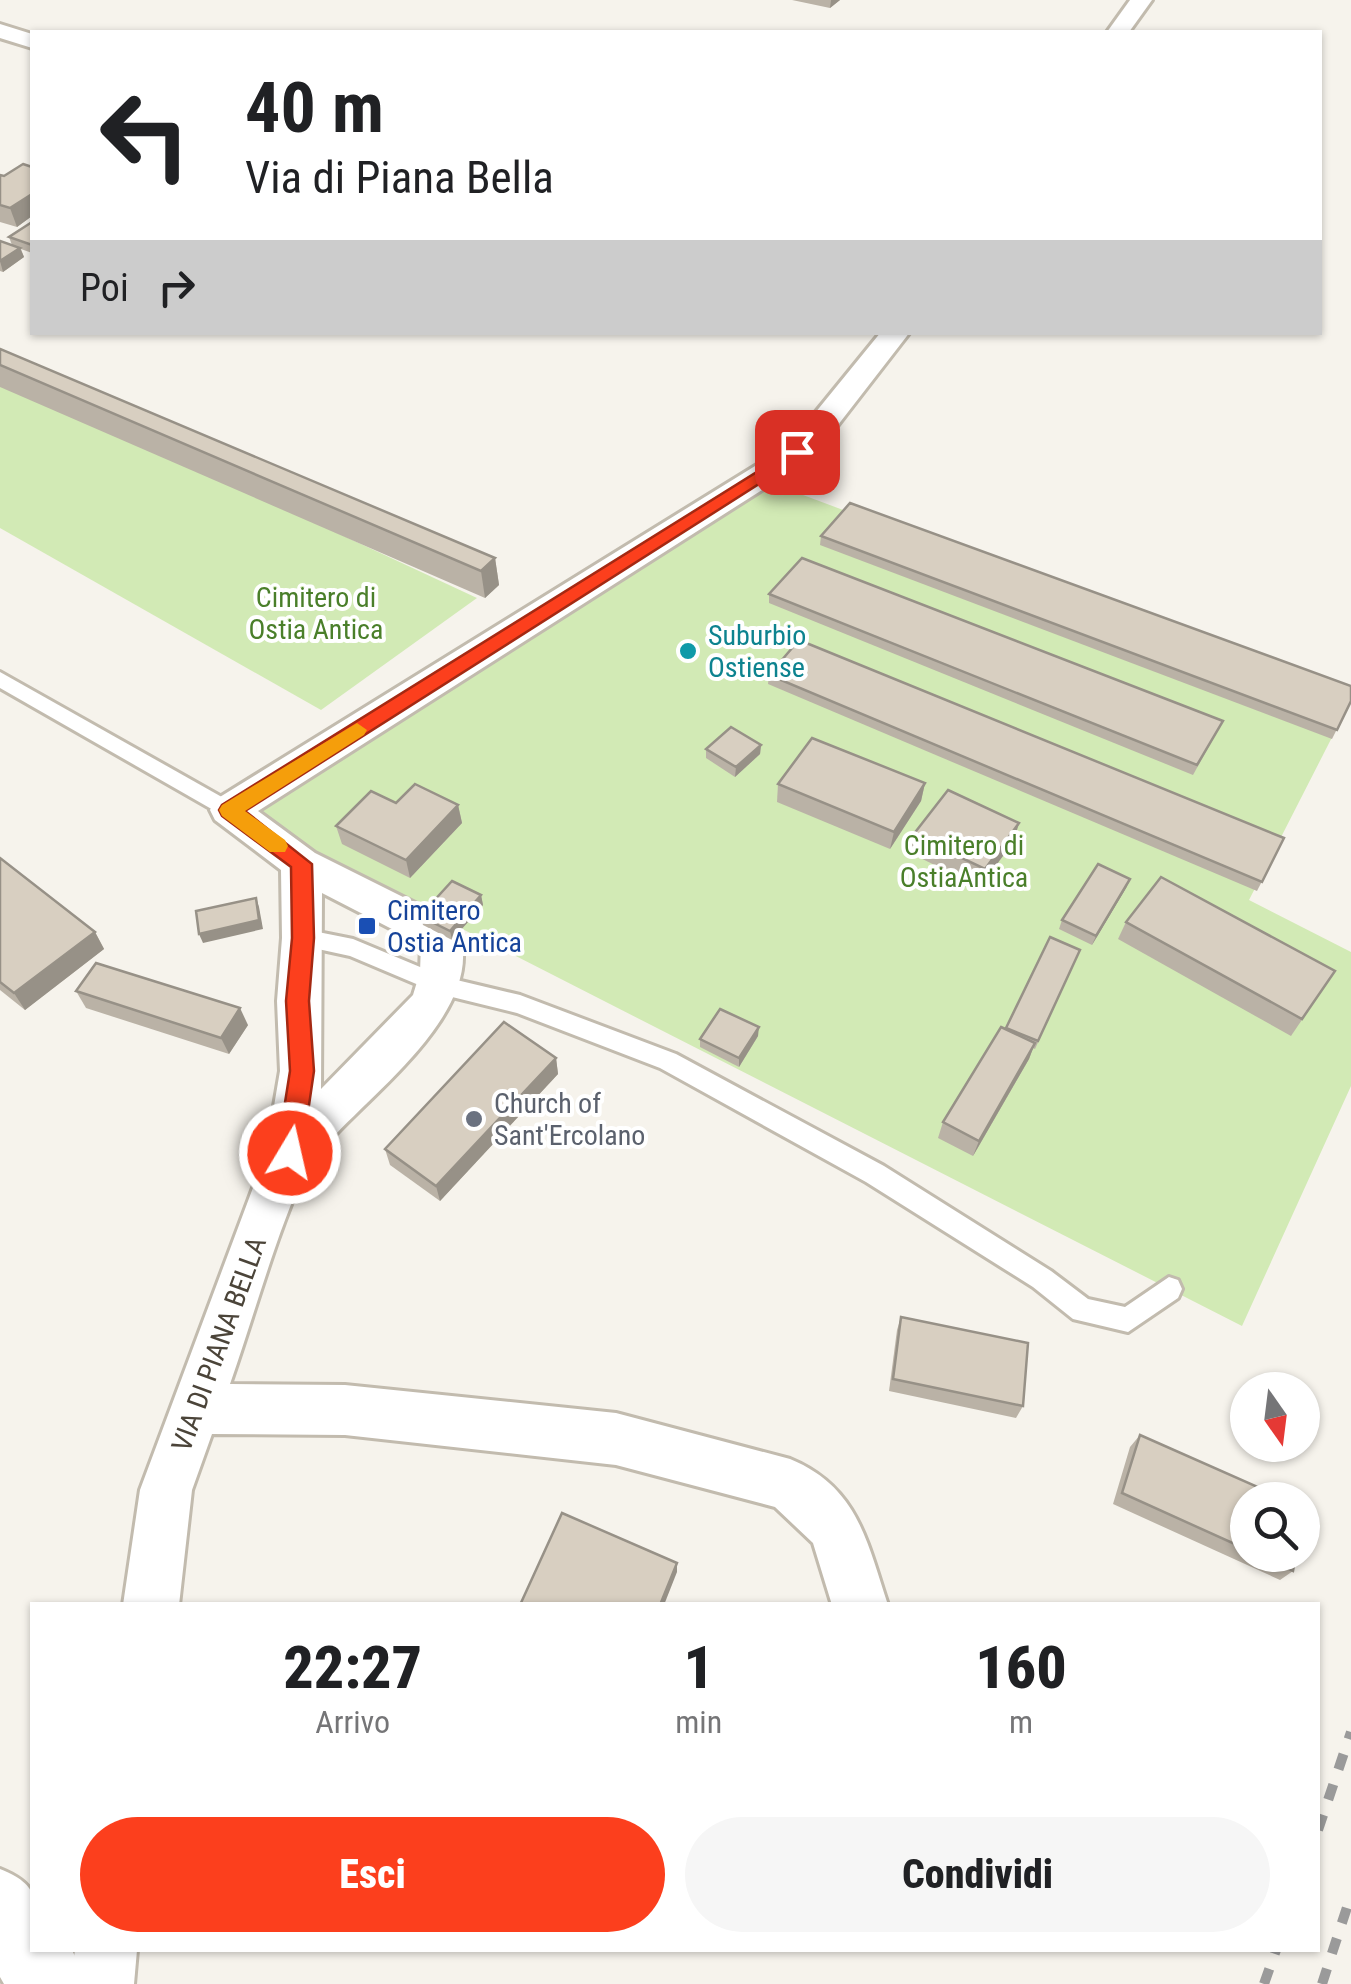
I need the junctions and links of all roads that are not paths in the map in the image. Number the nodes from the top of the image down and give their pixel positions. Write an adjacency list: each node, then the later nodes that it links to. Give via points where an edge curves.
1 (1141, 0): 2 (street)
2 (1119, 30)
3 (0, 31): 4 (street)
4 (30, 40)
5 (894, 335): 7 (street, via 787,460)
6 (0, 679): 7 (lane)
7 (229, 810): 8 (street)
8 (302, 864): 9 (street, VIA DI PIANA BELLA); 10 (street, via 428,920 444,960)
9 (303, 938): 10 (lane, via 352,948); 11 (street, VIA DI PIANA BELLA, via 302,1071)
10 (440, 985): 11 (street, via 428,1007); 12 (lane, via 520,1004 668,1061 875,1174 1082,1310 1128,1320)
11 (290, 1153): 13 (street, VIA DI PIANA BELLA)
12 (1169, 1289)
13 (195, 1409): 14 (street, VIA DI PIANA BELLA, via 166,1490); 15 (street, via 345,1410 616,1439 790,1485 834,1527)
14 (151, 1602)
15 (859, 1602)
16 (0, 1906): 18 (street)
17 (106, 1952): 19 (street)
18 (50, 1984)
19 (102, 1984)

